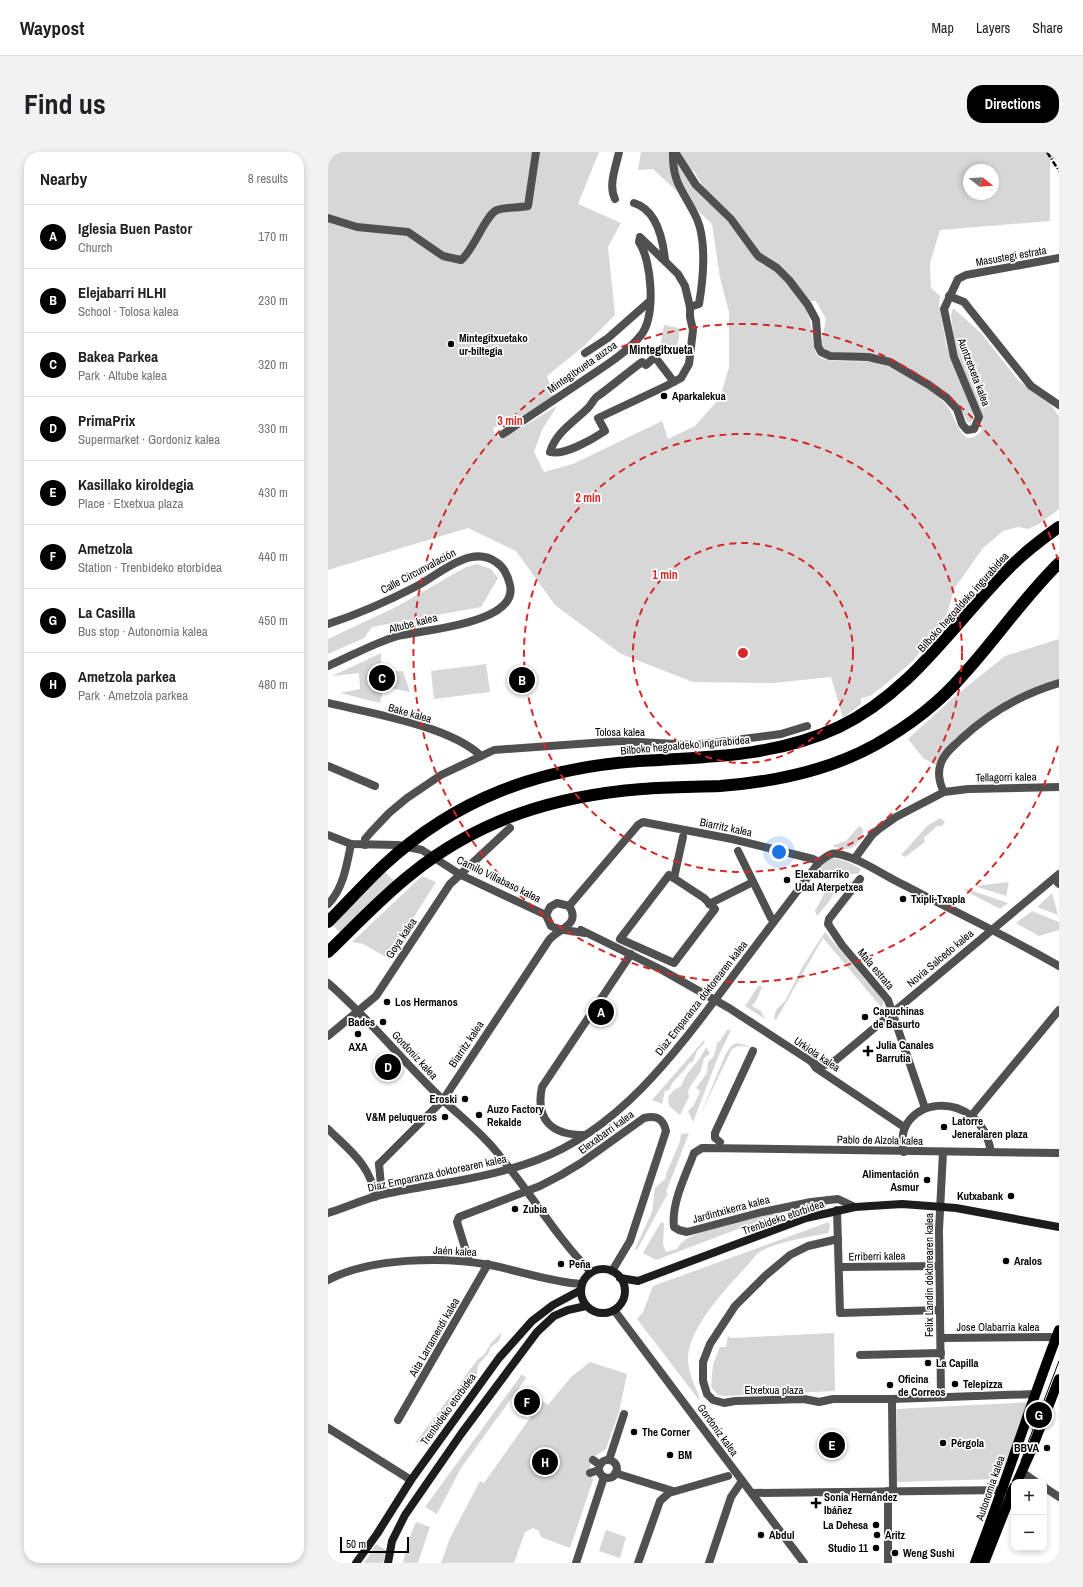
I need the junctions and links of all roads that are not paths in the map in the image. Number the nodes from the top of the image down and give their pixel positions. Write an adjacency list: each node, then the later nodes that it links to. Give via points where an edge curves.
1 (536, 152): 8 (street, via 528,206 496,211 461,260 443,256 408,232 357,227)
2 (619, 152): 6 (street, via 612,181)
3 (674, 152): 5 (street, Auntzetxeta kalea); 14 (street, via 672,167 676,182 698,221 702,242 701,297 699,304)
4 (682, 152): 5 (street)
5 (689, 175): 12 (street, Auntzetxeta kalea, via 731,219 758,256 777,268 808,305 816,320 818,346 821,352 830,356 868,356 890,362 947,398 957,409 964,428 970,430 976,426 979,417 954,357 948,333 944,309)
6 (615, 199)
7 (634, 203): 10 (street, via 656,223 661,234)
8 (328, 218)
9 (1059, 258): 11 (street, Masustegi estrata)
10 (665, 260): 13 (street, Mintegitxueta auzoa, via 643,237 638,238 647,262); 14 (street, Mintegitxueta auzoa, via 685,286)
11 (966, 275): 12 (street, Auntzetxeta kalea, via 958,279)
12 (949, 296): 19 (street, via 964,302 1031,386)
13 (650, 301): 15 (street, Mintegitxueta auzoa, via 608,338); 20 (street, Mintegitxueta auzoa, via 648,323 634,342 612,361)
14 (690, 307): 17 (street, Mintegitxueta auzoa, via 692,352 685,373)
15 (585, 353)
16 (610, 382): 18 (street)
17 (674, 382): 18 (street, Mintegitxueta auzoa, via 655,357 646,365 642,362); 18 (street, Mintegitxueta auzoa, via 598,418 605,431 589,441 559,452 550,452 558,435)
18 (604, 392)
19 (1059, 405)
20 (503, 434)
21 (1059, 526): 52 (highway, Bilboko hegoaldeko ingurabidea, via 1009,568 902,686 869,710 838,727 794,744 764,751 732,756 632,762 586,768 519,782 474,802 430,829 384,865)
22 (1059, 563): 57 (highway, via 941,698 902,728 862,751 822,768 748,783 612,792 544,804 488,825 439,853 394,889)
23 (483, 618): 24 (street, Calle Circunvalación, via 498,610 507,601 510,587 500,564 489,557 475,556 462,559 418,585 359,613); 25 (street, Altube kalea, via 396,636)
24 (328, 624)
25 (328, 666)
26 (1059, 683): 33 (street, via 1030,693 983,720 951,748 940,765 939,781)
27 (328, 703): 29 (street, Bake kalea, via 418,725 472,748)
28 (808, 726): 29 (street, Tolosa kalea, via 781,734 695,745 620,741 494,750)
29 (481, 756): 38 (street, Tolosa kalea, via 441,776 407,798 371,832 365,839)
30 (328, 766): 31 (street)
31 (375, 786)
32 (1059, 787): 33 (street, Tellagorri kalea)
33 (944, 792): 40 (street, via 896,817 879,829)
34 (510, 828): 43 (street, Goya kalea)
35 (328, 834): 37 (street, Camilo Villabaso kalea)
36 (683, 837): 44 (street)
37 (351, 844): 38 (street, Camilo Villabaso kalea); 47 (street, via 335,897)
38 (365, 845): 43 (street, Camilo Villabaso kalea, via 398,845 422,850)
39 (738, 850): 46 (street)
40 (855, 858): 41 (street, Diaz Emparanza doktorearen kalea, via 836,853); 55 (street, Diaz Emparanza doktorearen kalea, via 880,874)
41 (819, 862): 49 (street, Biarritz kalea, via 732,839 643,822 638,824); 61 (street, Diaz Emparanza doktorearen kalea)
42 (1059, 874): 55 (street, Novia Salcedo kalea)
43 (461, 875): 50 (street, Camilo Villabaso kalea); 63 (street, Goya kalea, via 450,884 376,996)
44 (674, 878): 48 (street); 48 (street, via 669,875 620,939 674,963 715,909)
45 (860, 879): 64 (street, Mala estrata, via 829,919 828,924 842,945 888,1000)
46 (753, 882): 48 (street); 51 (street)
47 (328, 904)
48 (709, 904)
49 (569, 906): 50 (street, via 561,902 553,904); 53 (street, via 573,914)
50 (546, 915): 54 (street, via 551,926)
51 (771, 918)
52 (328, 922)
53 (571, 922): 54 (street); 56 (street)
54 (562, 929): 56 (street); 70 (street, Biarritz kalea, via 552,935)
55 (992, 930): 59 (street, Diaz Emparanza doktorearen kalea); 64 (street, Novia Salcedo kalea)
56 (585, 933): 58 (street)
57 (328, 952)
58 (631, 954): 61 (street); 75 (street, via 542,1087 540,1108 544,1119 560,1133)
59 (1059, 966)
60 (328, 983): 63 (street, Gordoniz kalea)
61 (716, 1000): 68 (street, Urkiola kalea); 75 (street, Diaz Emparanza doktorearen kalea, via 678,1049 639,1090 598,1127)
62 (1059, 1010): 72 (street)
63 (358, 1011): 65 (street, Goya kalea); 70 (street, Gordoniz kalea)
64 (893, 1011): 67 (street, Novia Salcedo kalea); 71 (street, Mala estrata)
65 (328, 1036)
66 (753, 1051): 76 (street, via 715,1133 715,1138)
67 (836, 1060): 68 (street, via 825,1065); 69 (street)
68 (812, 1062): 69 (street, Urkiola kalea, via 816,1068)
69 (836, 1081): 73 (street, Urkiola kalea)
70 (443, 1100): 83 (street, Biarritz kalea); 97 (street, Gordoniz kalea, via 499,1154 573,1253)
71 (925, 1108): 72 (street, via 941,1106 962,1109); 73 (street)
72 (972, 1115): 80 (street, via 987,1134)
73 (904, 1127): 78 (street, via 901,1141)
74 (328, 1129): 82 (street)
75 (584, 1135): 84 (street, Diaz Emparanza doktorearen kalea, via 564,1149 496,1173)
76 (720, 1142)
77 (702, 1148): 78 (street, Pablo de Alzola kalea); 86 (street, Jardintxikerra kalea, via 694,1152 676,1203 673,1222 674,1227 679,1230 687,1232 812,1202 838,1199)
78 (904, 1152): 79 (street, Pablo de Alzola kalea)
79 (943, 1152): 80 (street, Pablo de Alzola kalea); 87 (street, Felix Landin doktorearen kalea)
80 (991, 1152): 81 (street, Pablo de Alzola kalea)
81 (1059, 1153)
82 (364, 1164): 83 (street); 85 (street)
83 (379, 1164): 84 (street, via 381,1185)
84 (388, 1193): 85 (street, Diaz Emparanza doktorearen kalea)
85 (375, 1197): 89 (street, Diaz Emparanza doktorearen kalea)
86 (855, 1207): 87 (street, Trenbideko etorbidea, via 902,1204); 88 (street, Trenbideko etorbidea)
87 (940, 1207): 90 (street, Trenbideko etorbidea); 94 (street, Felix Landin doktorearen kalea)
88 (838, 1210): 91 (street); 100 (street, Trenbideko etorbidea, via 806,1218)
89 (328, 1213)
90 (1059, 1227)
91 (838, 1239): 95 (street); 113 (street, Etxetxua plaza, via 808,1246 790,1255 735,1306 710,1344 703,1362 703,1381 707,1394 713,1400 724,1403 735,1400 804,1399 820,1402 833,1399)
92 (469, 1261): 93 (street, Jaén kalea); 96 (street, Elexabarri kalea, via 457,1222 459,1216 540,1186 581,1163 644,1118 652,1116 658,1118 666,1131 630,1241); 99 (street, Jaén kalea, via 390,1263 362,1267)
93 (488, 1264): 101 (street, Jaén kalea); 115 (street, Aita Larramendi kalea)
94 (939, 1266): 95 (street, Erriberri kalea); 105 (street, Felix Landin doktorearen kalea)
95 (840, 1267): 105 (street, via 840,1312)
96 (612, 1271): 97 (street, via 605,1269); 98 (street)
97 (591, 1272): 101 (street)
98 (620, 1278): 100 (street); 102 (street, via 624,1284)
99 (328, 1280)
100 (638, 1281): 102 (street)
101 (581, 1287): 103 (street); 127 (street, Trenbideko etorbidea, via 532,1321 515,1339)
102 (625, 1295): 104 (street)
103 (586, 1306): 104 (street, via 604,1313); 138 (street, via 554,1316 537,1332 405,1515 392,1541)
104 (614, 1310): 128 (street, Gordoniz kalea)
105 (940, 1310): 107 (street, Felix Landin doktorearen kalea)
106 (1058, 1334): 107 (street, Jose Olabarria kalea); 111 (main road, Autonomia kalea)
107 (941, 1338): 108 (street, Felix Landin doktorearen kalea)
108 (941, 1353): 109 (street); 112 (street, Felix Landin doktorearen kalea)
109 (860, 1355)
110 (1059, 1379): 120 (main road, Autonomia kalea)
111 (1035, 1394): 112 (street, Etxetxua plaza); 124 (main road, Autonomia kalea, via 1016,1446)
112 (941, 1397): 113 (street, Etxetxua plaza)
113 (892, 1399): 134 (street)
114 (624, 1414): 118 (street)
115 (398, 1420)
116 (328, 1428): 127 (street)
117 (593, 1460): 119 (street)
118 (609, 1460): 119 (street, via 604,1461); 122 (street, via 616,1466)
119 (601, 1471): 121 (street); 122 (street, via 610,1477); 139 (street)
120 (1022, 1472): 125 (main road, Autonomia kalea); 126 (street)
121 (590, 1473)
122 (615, 1473): 133 (street)
123 (728, 1476): 133 (street)
124 (1013, 1479)
125 (1017, 1479)
126 (1032, 1479)
127 (410, 1480): 137 (street, Trenbideko etorbidea)
128 (742, 1481): 135 (street, Gordoniz kalea); 141 (street, via 731,1497)
129 (1011, 1487): 134 (street)
130 (1011, 1489): 144 (main road, Autonomia kalea)
131 (1047, 1489): 136 (street)
132 (1011, 1490): 145 (main road, Autonomia kalea)
133 (673, 1491): 140 (street, via 660,1501)
134 (890, 1491): 135 (street); 143 (street)
135 (752, 1493): 142 (street, Gordoniz kalea)
136 (1059, 1497)
137 (356, 1563)
138 (388, 1563)
139 (576, 1563)
140 (638, 1563)
141 (709, 1563)
142 (804, 1563)
143 (888, 1563)
144 (975, 1563)
145 (984, 1563)

